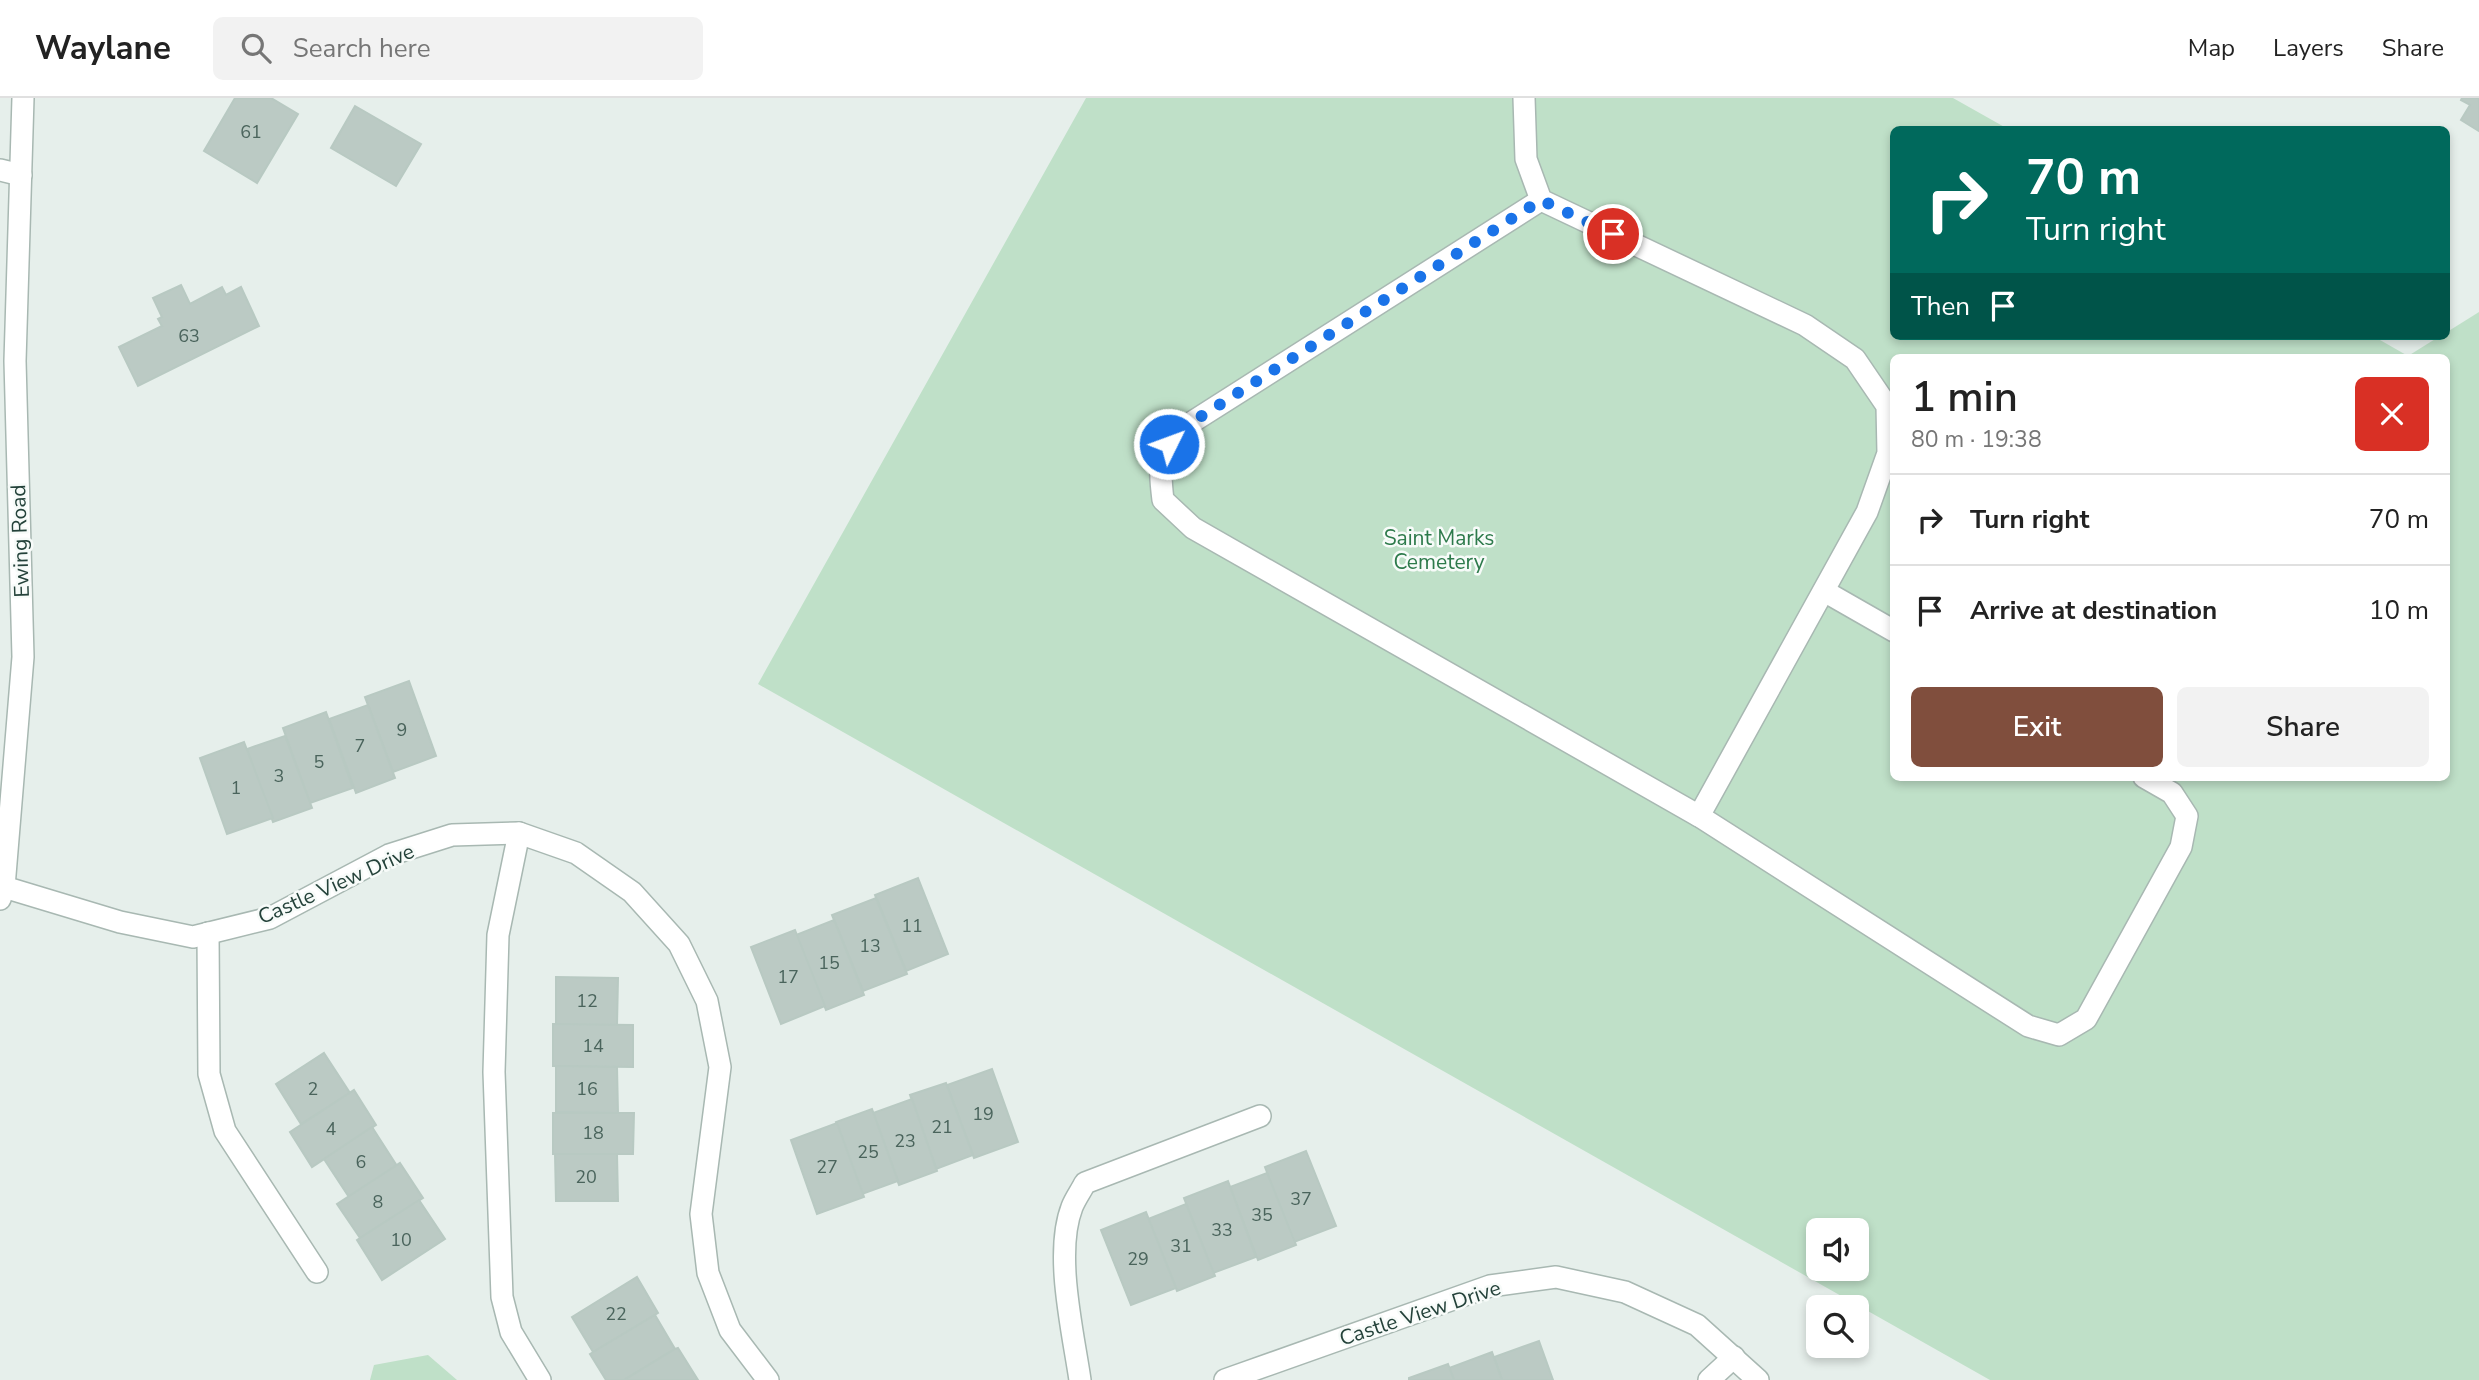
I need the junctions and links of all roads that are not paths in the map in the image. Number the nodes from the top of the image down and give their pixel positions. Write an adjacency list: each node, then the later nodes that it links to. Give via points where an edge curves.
1 (23, 98): 3 (street, Ewing Road)
2 (1524, 98): 4 (street, via 1526,159)
3 (10, 172): 10 (street, Ewing Road, via 23,657)
4 (1541, 200): 5 (street, via 1805,325 1855,359 1887,406 1888,453 1867,512); 8 (street, via 1189,424 1169,444 1159,471 1163,500 1193,528)
5 (1824, 591): 6 (street); 8 (street)
6 (1890, 629)
7 (2151, 781): 8 (street, via 2172,793 2187,816 2181,847 2085,1019 2059,1035 2028,1026)
8 (1699, 816)
9 (519, 833): 11 (street, Castle View Drive, via 452,835 389,855 270,918); 15 (street, via 498,935 494,1072 502,1297 511,1332); 16 (street, Castle View Drive, via 576,853 632,892 679,944 706,1001 720,1068 701,1214 708,1273 730,1330)
10 (2, 893): 11 (street, Castle View Drive, via 193,937)
11 (208, 933): 13 (street, via 209,1074 225,1131)
12 (1260, 1116): 17 (street, via 1085,1183 1072,1208 1065,1239 1066,1286)
13 (317, 1272)
14 (1734, 1357): 18 (street, Castle View Drive, via 1698,1325 1625,1292 1556,1277 1490,1286); 19 (street); 20 (street, Castle View Drive)
15 (540, 1380)
16 (768, 1380)
17 (1080, 1380)
18 (1225, 1380)
19 (1709, 1380)
20 (1758, 1380)

